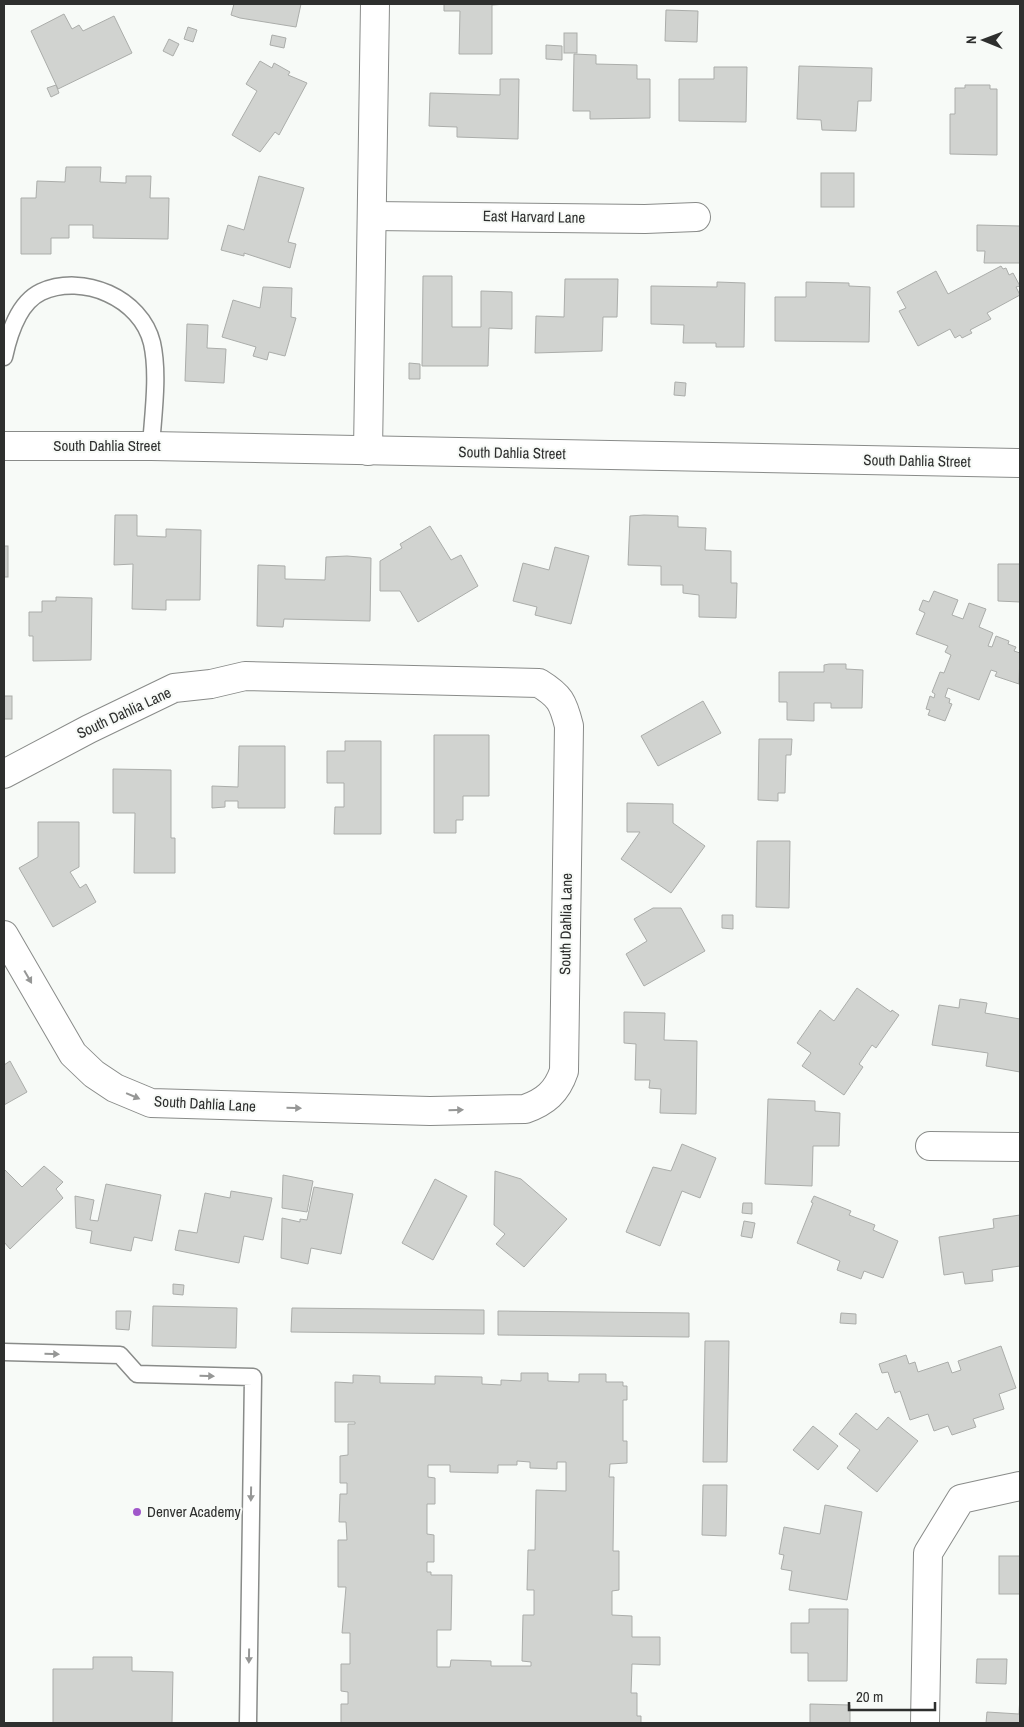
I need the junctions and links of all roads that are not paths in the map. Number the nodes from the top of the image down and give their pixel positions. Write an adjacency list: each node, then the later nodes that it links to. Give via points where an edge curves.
1 (375, 4): 2 (street)
2 (372, 216): 3 (street, East Harvard Lane); 7 (street)
3 (696, 217)
4 (4, 357): 6 (lane, via 8,338 21,311 40,293 87,287 114,296 138,314 152,343 154,383)
5 (4, 446): 6 (street, South Dahlia Street)
6 (150, 446): 7 (street, South Dahlia Street)
7 (368, 451): 8 (street, South Dahlia Street)
8 (1020, 463)
9 (4, 774): 10 (street, South Dahlia Lane, one-way to 9, via 73,1054 115,1088 152,1103 430,1111 525,1109 554,1093 564,1071 569,726 564,703 539,683 245,676 174,688)
10 (4, 935)
11 (930, 1146): 12 (street)
12 (1020, 1147)
13 (4, 1352): 15 (lane, one-way to 15, via 120,1355 137,1374 253,1377)
14 (1020, 1486): 16 (street, via 962,1498 928,1553)
15 (248, 1723)
16 (925, 1723)

